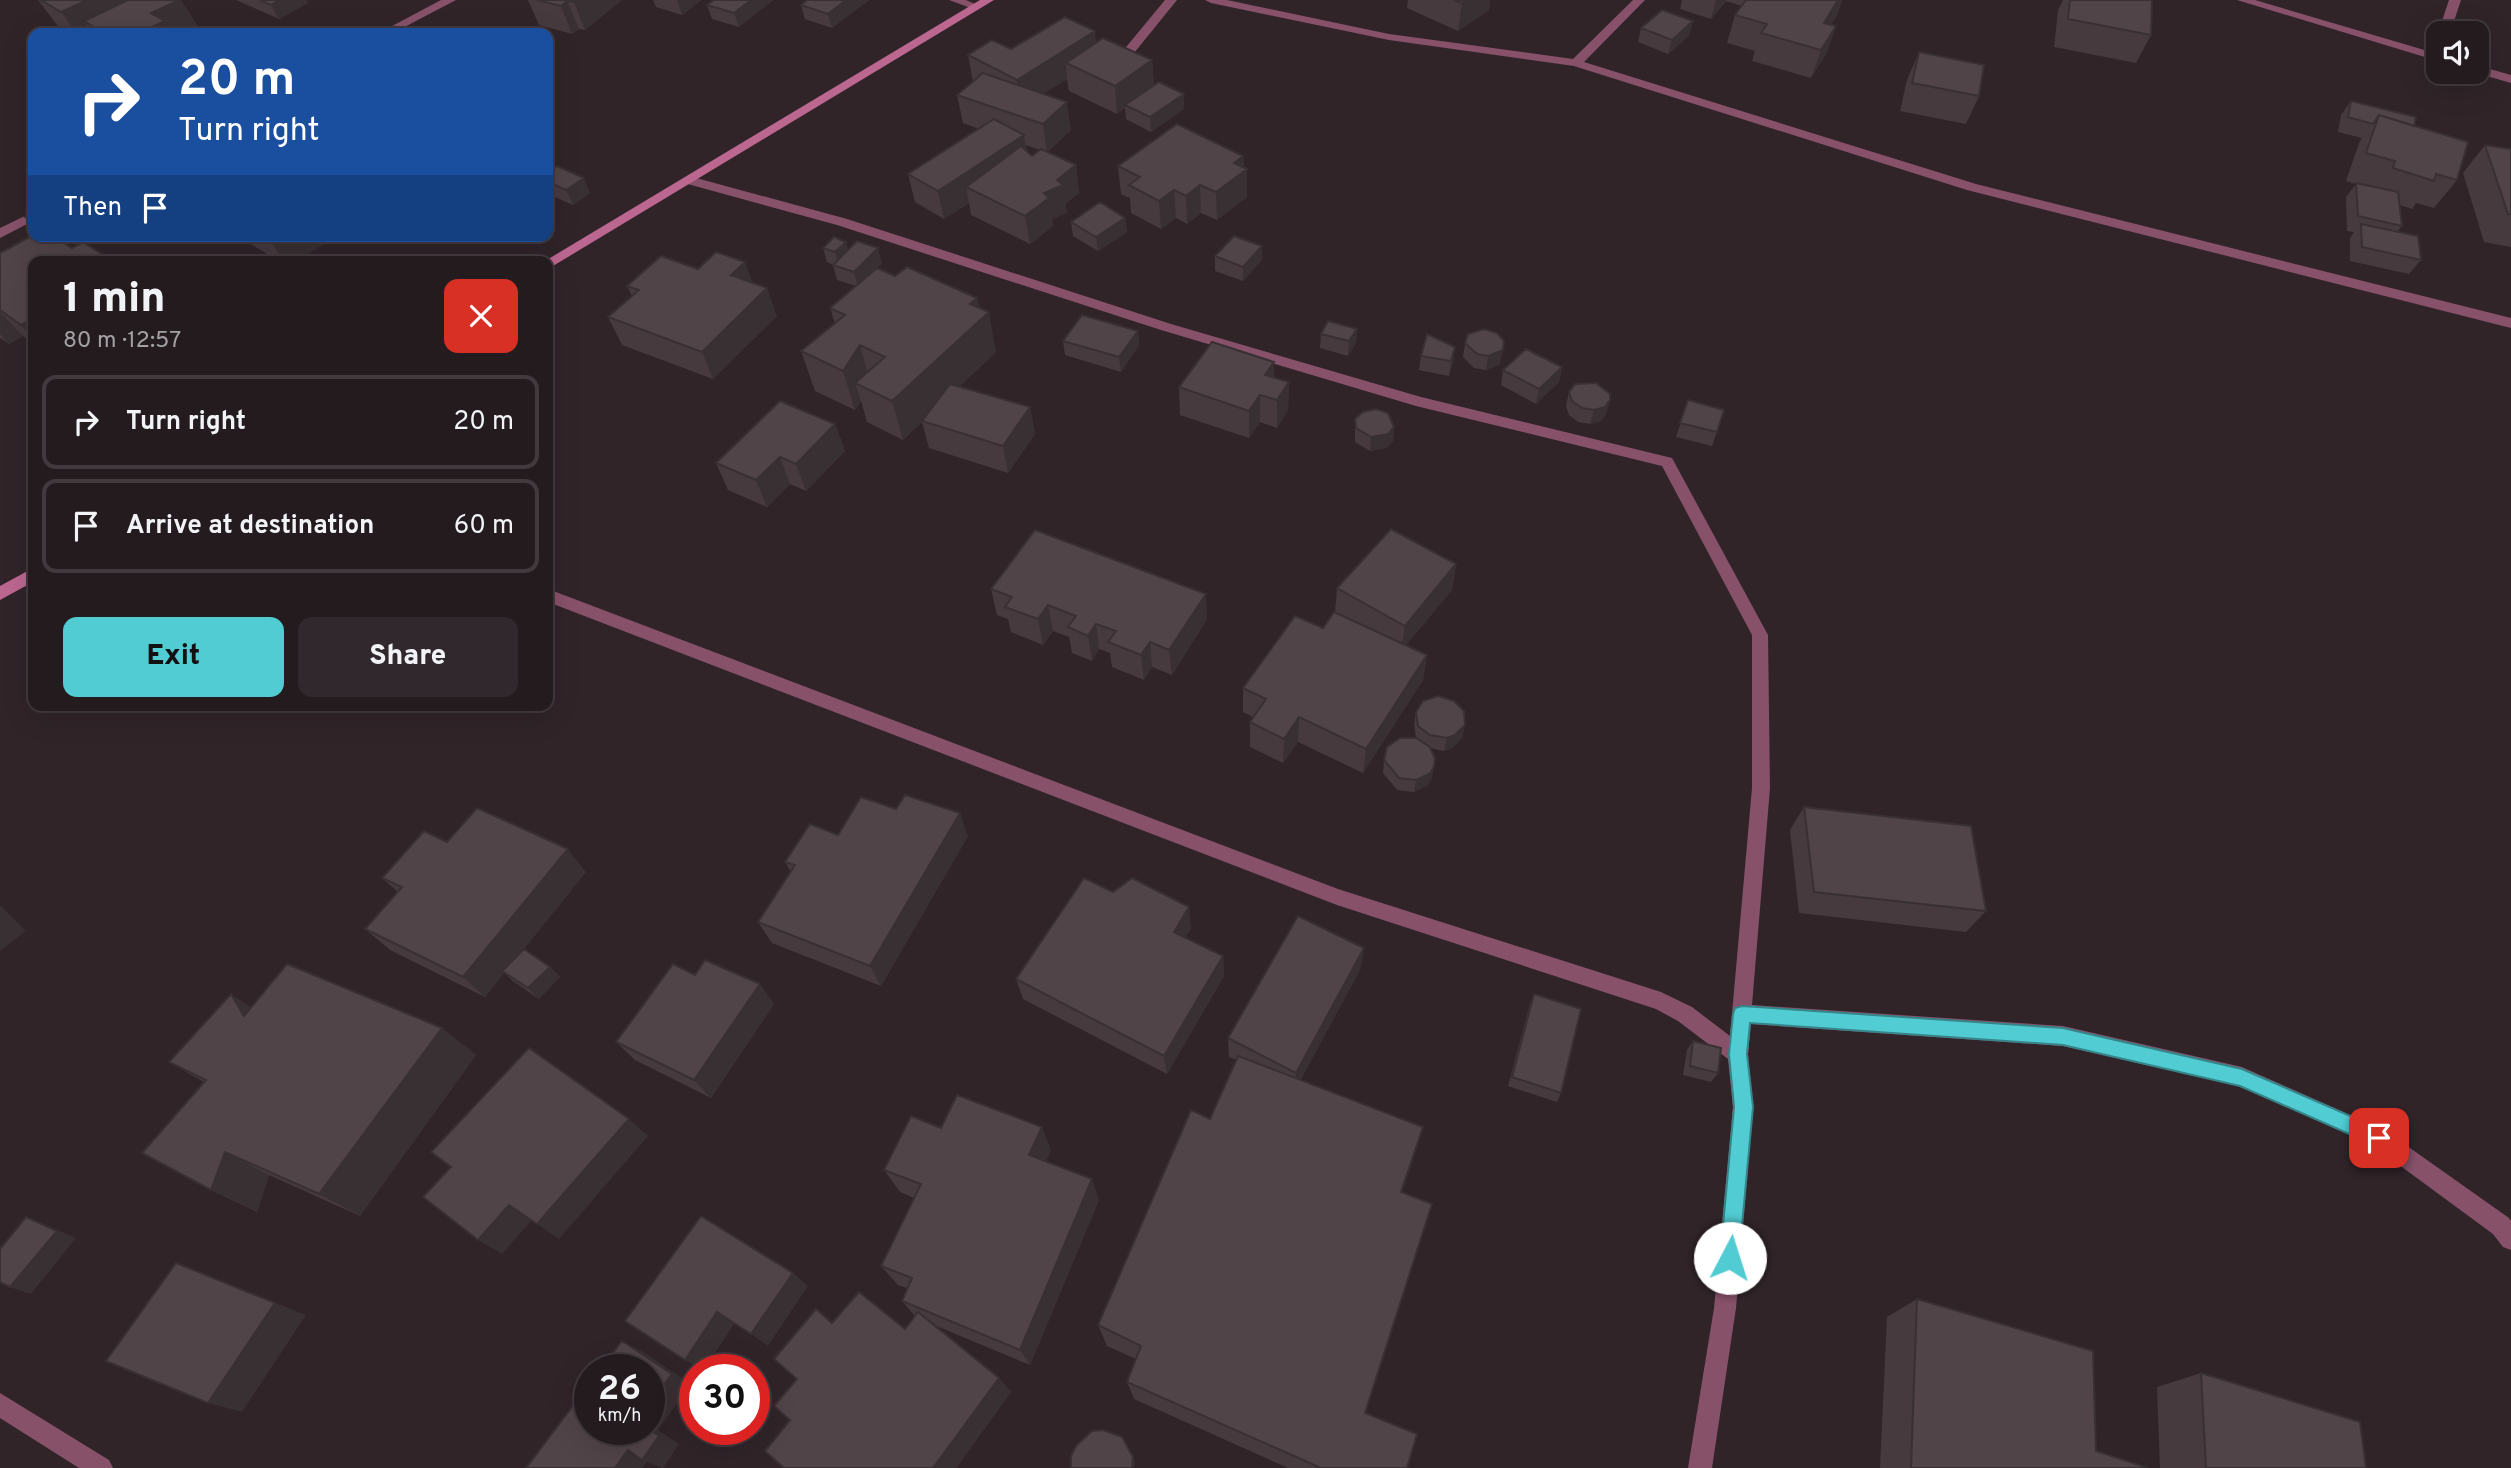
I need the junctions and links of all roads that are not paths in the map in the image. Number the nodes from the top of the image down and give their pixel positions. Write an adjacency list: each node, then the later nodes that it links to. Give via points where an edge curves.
1 (450, 0): 11 (street)
2 (955, 0): 9 (street)
3 (988, 0): 9 (street)
4 (1171, 0): 13 (street)
5 (1211, 0): 14 (street, via 1389,37)
6 (1639, 0): 14 (street)
7 (2243, 0): 12 (street)
8 (2455, 0): 10 (street)
9 (976, 7): 17 (street)
10 (2448, 21)
11 (395, 28)
12 (2426, 52)
13 (1126, 55)
14 (1576, 63): 21 (street, via 1972,187)
15 (2489, 73): 16 (street)
16 (2511, 79)
17 (689, 180): 20 (street); 25 (street, via 842,222 1166,327 1407,398 1667,462 1759,635 1761,788)
18 (28, 219): 19 (street)
19 (0, 234)
20 (553, 262)
21 (2511, 323)
22 (28, 577): 23 (street)
23 (0, 594)
24 (553, 597): 26 (street, via 1337,897 1661,1001)
25 (1742, 1014): 26 (street); 27 (street, via 2063,1036 2242,1077 2379,1138 2501,1226)
26 (1738, 1054): 30 (street, via 1743,1107 1726,1295)
27 (2511, 1239)
28 (0, 1405): 29 (street)
29 (101, 1468)
30 (1700, 1468)

